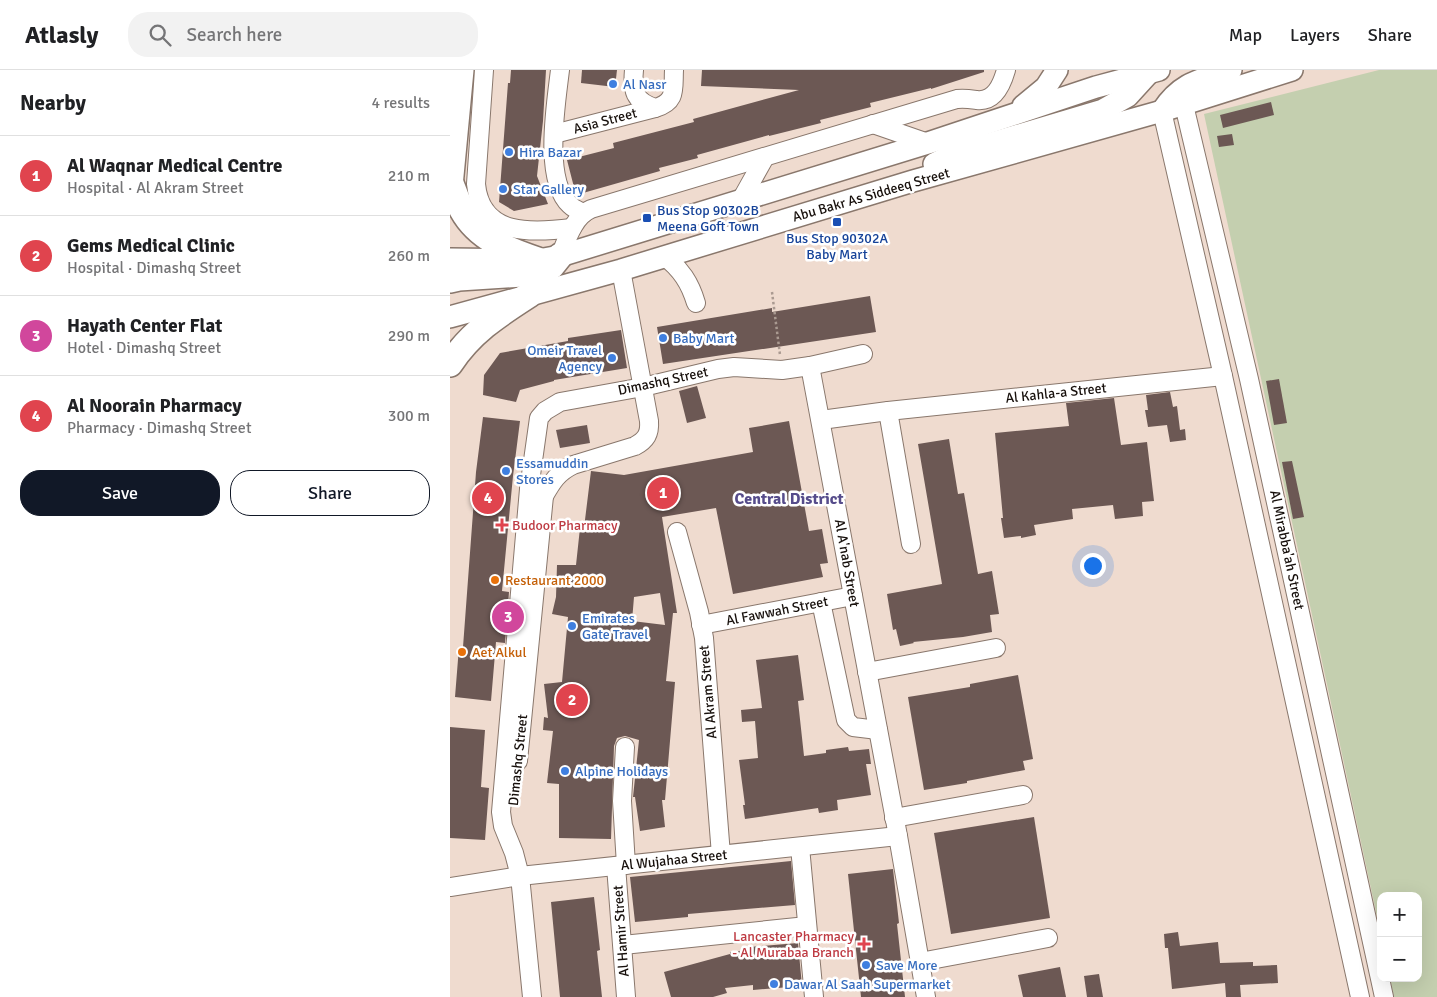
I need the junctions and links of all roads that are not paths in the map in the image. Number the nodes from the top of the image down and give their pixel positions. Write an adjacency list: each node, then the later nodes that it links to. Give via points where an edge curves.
1 (461, 70): 19 (highway)
2 (484, 70): 16 (street)
3 (560, 70): 17 (street)
4 (634, 70): 13 (street, Asia Street, via 635,95)
5 (674, 70): 13 (street, Asia Street, via 671,98 668,104)
6 (1006, 70): 15 (street, via 991,98 957,99)
7 (1057, 70): 14 (main road, via 1046,87)
8 (1231, 70): 12 (main road, via 1182,88)
9 (1292, 70): 12 (main road, Abu Bakr As Siddeeq Street)
10 (1152, 71): 11 (main road); 12 (main road)
11 (1118, 83): 12 (main road, via 1143,105); 14 (main road); 22 (main road, via 1103,110 952,156 923,171)
12 (1172, 105): 22 (main road, Abu Bakr As Siddeeq Street, via 1008,156); 38 (street, Al Mirabba'ah Street); 69 (street, Al Mirabba'ah Street, via 1249,378)
13 (656, 108): 17 (street, Asia Street)
14 (1016, 112): 18 (main road)
15 (873, 124): 18 (street); 20 (street)
16 (480, 130): 19 (street); 26 (street, via 477,192 494,220 506,227 527,231)
17 (554, 134): 25 (street, via 553,151 559,187 570,205)
18 (928, 143): 24 (main road)
19 (453, 156): 21 (highway)
20 (765, 157): 24 (street); 25 (street)
21 (450, 181): 23 (highway); 28 (highway, via 461,209 474,228 500,246)
22 (913, 181): 27 (main road, Abu Bakr As Siddeeq Street)
23 (450, 186)
24 (741, 200): 28 (main road)
25 (584, 213): 26 (street)
26 (572, 228): 28 (street)
27 (664, 256): 30 (main road, Abu Bakr As Siddeeq Street); 33 (street, via 685,276)
28 (549, 258): 29 (main road); 31 (highway, via 552,266 538,273)
29 (450, 259)
30 (621, 270): 32 (main road, Abu Bakr As Siddeeq Street); 39 (street)
31 (450, 280)
32 (529, 295): 34 (main road, Abu Bakr As Siddeeq Street); 36 (highway, via 475,333)
33 (696, 303)
34 (450, 317)
35 (863, 354): 37 (street, Dimashq Street)
36 (450, 364)
37 (810, 366): 39 (street, Dimashq Street, via 782,370 734,367); 41 (street, Al A'nab Street)
38 (1223, 376): 40 (street, Al Kahla-a Street); 64 (street, Al Mirabba'ah Street)
39 (643, 387): 42 (street, via 649,421 647,437 635,446 564,469); 42 (street, Dimashq Street, via 560,402 545,411 539,418)
40 (888, 411): 41 (street, Al Kahla-a Street); 44 (street)
41 (821, 420): 45 (street, Al A'nab Street)
42 (536, 493): 58 (street, Dimashq Street, via 502,812 503,826)
43 (677, 532): 47 (street, Al Akram Street)
44 (911, 544)
45 (854, 596): 46 (street, Al Fawwah Street); 49 (street, Al A'nab Street)
46 (821, 602): 47 (street, Al Fawwah Street); 50 (street, via 846,720 853,726)
47 (701, 626): 56 (street, Al Akram Street)
48 (996, 648): 49 (street)
49 (867, 672): 50 (street, Al A'nab Street)
50 (878, 730): 53 (street, Al A'nab Street)
51 (625, 748): 57 (street, Al Hamir Street)
52 (1023, 795): 53 (street)
53 (894, 818): 54 (street, Al A'nab Street)
54 (898, 836): 55 (street, Al Wujahaa Street); 63 (street, Al A'nab Street)
55 (800, 847): 56 (street, Al Wujahaa Street); 60 (street)
56 (721, 855): 57 (street, Al Wujahaa Street)
57 (621, 865): 58 (street, Al Wujahaa Street); 62 (street, Al Hamir Street)
58 (520, 876): 59 (street, Al Wujahaa Street); 65 (street, Dimashq Street)
59 (450, 887)
60 (807, 926): 62 (street); 67 (street)
61 (1048, 938): 63 (street)
62 (623, 945): 66 (street, Al Hamir Street)
63 (920, 962): 68 (street, Al A'nab Street)
64 (1356, 992)
65 (532, 997)
66 (626, 997)
67 (814, 997)
68 (926, 997)
69 (1384, 997)

